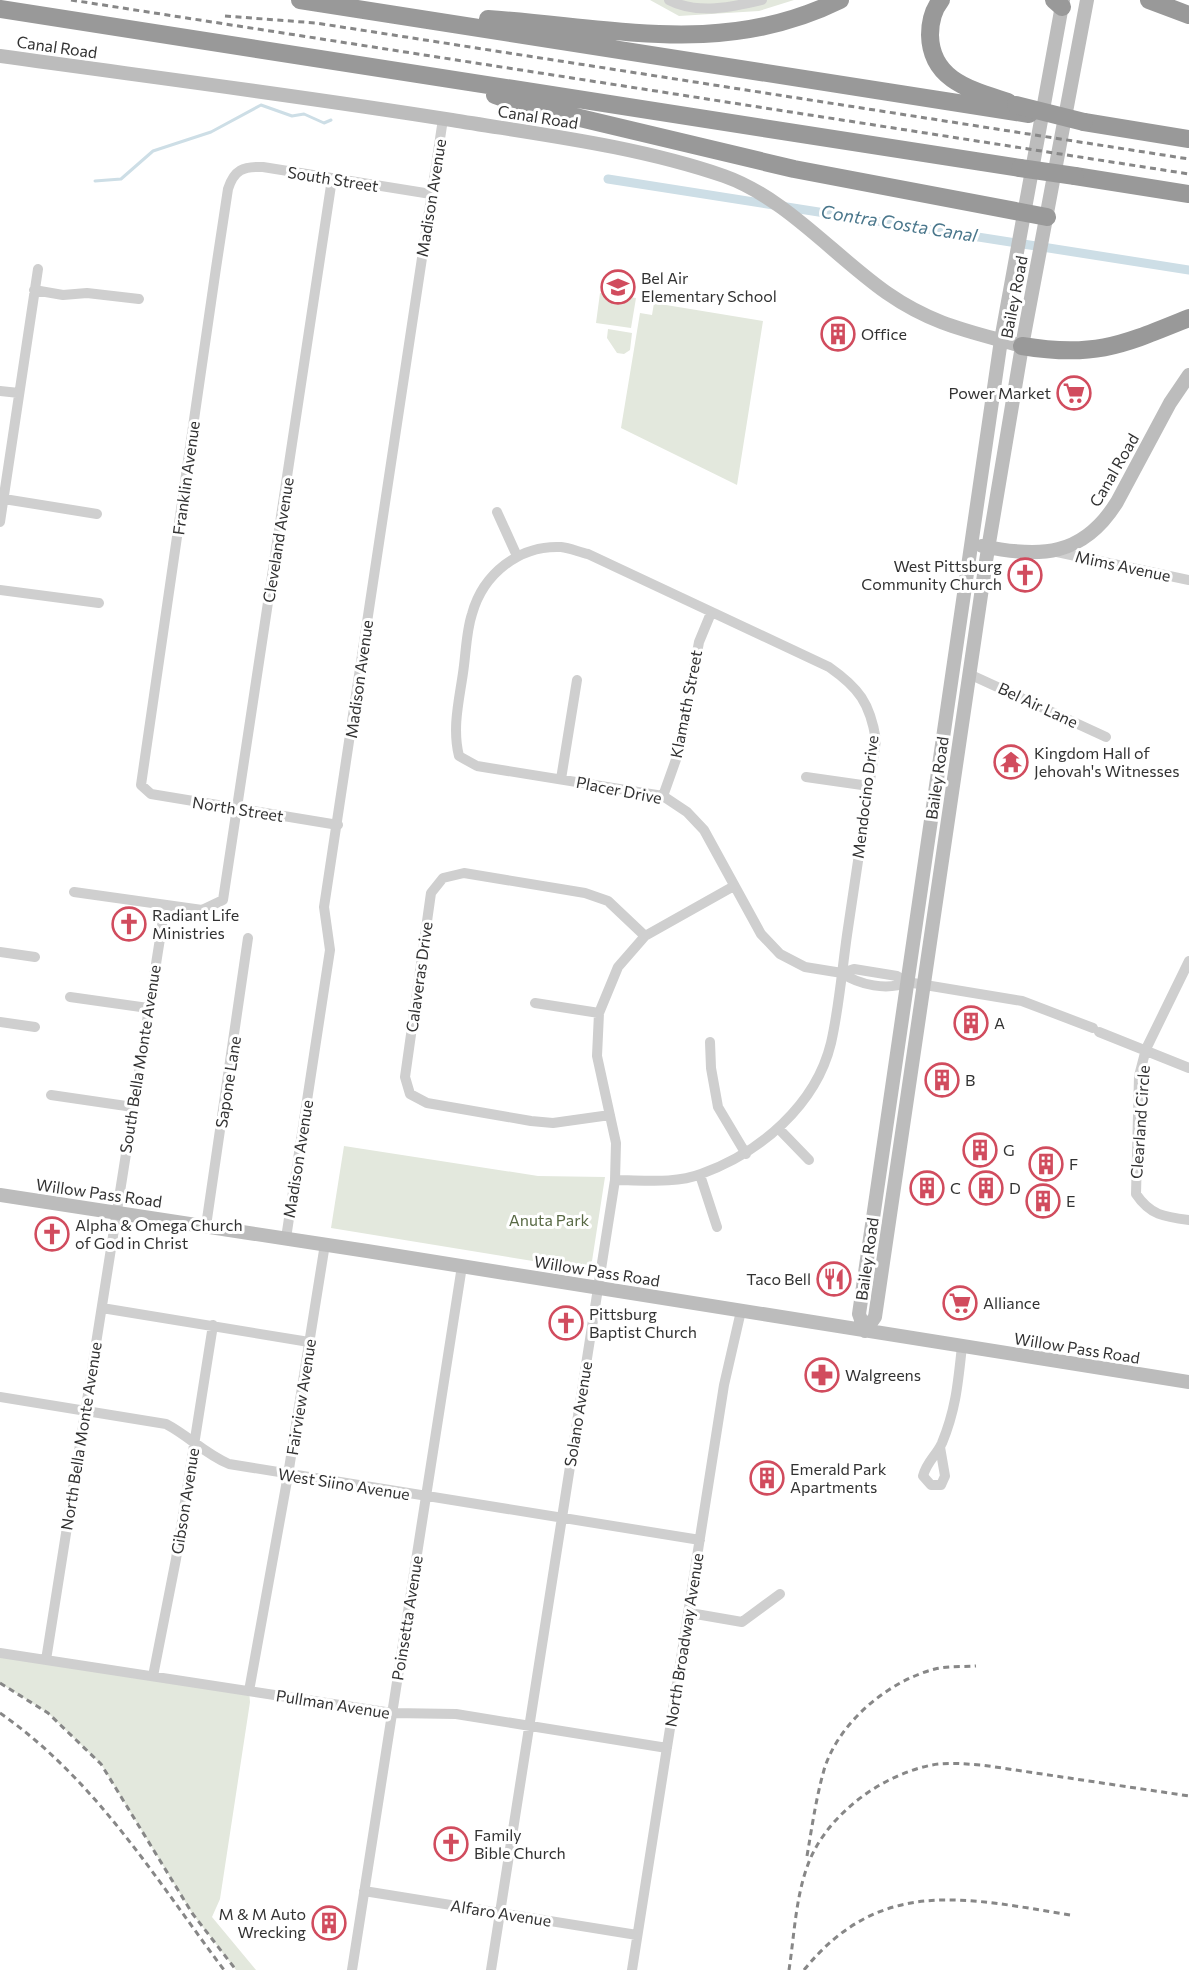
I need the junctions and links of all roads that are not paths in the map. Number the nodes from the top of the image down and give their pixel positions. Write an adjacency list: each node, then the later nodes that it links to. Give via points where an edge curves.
1 (300, 0): 10 (highway)
2 (669, 0): 3 (street, via 725,9)
3 (762, 0)
4 (840, 0): 10 (highway, via 779,25 725,34 669,34)
5 (941, 0): 14 (highway, via 930,28 932,53 946,76)
6 (1087, 0): 22 (main road, Bailey Road)
7 (1149, 0): 11 (highway)
8 (1060, 2): 21 (main road, Bailey Road)
9 (0, 9): 13 (highway)
10 (385, 13): 14 (highway)
11 (1189, 15)
12 (0, 56): 15 (main road, Canal Road)
13 (453, 80): 20 (highway, bridge); 21 (highway, via 521,104 743,158)
14 (1023, 110): 16 (highway, bridge)
15 (443, 119): 19 (street, Madison Avenue); 27 (main road, Canal Road, via 633,152 718,174 764,195 887,293 927,318)
16 (1189, 139)
17 (236, 172): 18 (street, South Street, via 251,166); 50 (street, Franklin Avenue, via 228,189)
18 (332, 179): 19 (street, South Street); 53 (street, Cleveland Avenue)
19 (431, 194): 54 (street, Madison Avenue)
20 (1189, 194)
21 (1023, 213): 22 (highway); 27 (main road, Bailey Road)
22 (1047, 217): 28 (main road, Bailey Road)
23 (38, 269): 24 (street)
24 (34, 290): 25 (street); 31 (street)
25 (139, 299)
26 (1189, 318): 28 (highway, via 1137,339 1091,351)
27 (1001, 340): 28 (main road, Canal Road); 36 (main road, Bailey Road)
28 (1022, 346): 37 (main road, Bailey Road)
29 (1189, 375): 38 (main road, Canal Road, via 1107,518 1084,538)
30 (0, 391): 31 (street)
31 (19, 393): 32 (street)
32 (4, 499): 34 (street); 35 (street)
33 (497, 512): 39 (street)
34 (97, 514)
35 (0, 522)
36 (971, 544): 37 (main road, Canal Road); 64 (main road, Bailey Road)
37 (989, 547): 38 (main road, Canal Road); 44 (main road, Bailey Road)
38 (1057, 552): 40 (street, Mims Avenue)
39 (517, 556): 43 (street, Mendocino Drive, via 562,547 588,554); 47 (street, Mendocino Drive, via 495,572 471,614 454,735)
40 (1189, 580)
41 (0, 590): 42 (street)
42 (99, 603)
43 (711, 613): 51 (street, Mendocino Drive, via 829,667 853,684 872,720 876,740); 52 (street, Klamath Street, via 699,642 679,751)
44 (969, 674): 46 (street, Bel Air Lane); 65 (main road, Bailey Road)
45 (577, 680): 49 (street)
46 (1106, 737)
47 (459, 756): 49 (street, Placer Drive, via 477,766)
48 (806, 777): 51 (street)
49 (561, 778): 52 (street, Placer Drive)
50 (141, 785): 53 (street, North Street, via 151,794)
51 (869, 786): 63 (street, Mendocino Drive)
52 (663, 796): 55 (street, Placer Drive, via 687,812 704,830)
53 (237, 809): 54 (street, North Street); 57 (street, Cleveland Avenue, via 223,900 202,910)
54 (338, 825): 88 (street, Madison Avenue, via 324,907 330,950)
55 (734, 885): 58 (street, Solano Avenue); 63 (street, Placer Drive, via 761,934 780,954 805,967)
56 (74, 892): 57 (street)
57 (165, 907): 68 (street, South Bella Monte Avenue)
58 (645, 936): 69 (street, Solano Avenue, via 618,967); 77 (street, Calaveras Drive, via 608,901 585,893 464,873 443,878 431,892 405,1077 410,1094 427,1103 531,1121 553,1123)
59 (248, 938): 86 (street, Sapone Lane)
60 (0, 952): 61 (street)
61 (35, 957)
62 (1189, 961): 73 (street, Clearland Circle)
63 (842, 973): 64 (street, Placer Drive, via 854,981 884,986 896,987); 78 (street, Mendocino Drive, via 830,1044 818,1076 800,1107)
64 (907, 982): 65 (street, Placer Drive); 95 (main road, Bailey Road, via 859,1314)
65 (923, 984): 73 (street, Placer Drive, via 1022,1000); 95 (main road, Bailey Road, via 875,1317)
66 (70, 997): 68 (street)
67 (535, 1003): 69 (street)
68 (148, 1008): 76 (street, South Bella Monte Avenue)
69 (599, 1012): 77 (street, Solano Avenue, via 597,1056)
70 (0, 1022): 71 (street)
71 (35, 1027)
72 (710, 1042): 79 (street, via 718,1107)
73 (1146, 1049): 74 (street, Placer Drive); 85 (street, Clearland Circle, via 1139,1076 1136,1194 1145,1208 1159,1216)
74 (1189, 1068)
75 (51, 1095): 76 (street)
76 (133, 1107): 84 (street, South Bella Monte Avenue)
77 (610, 1114): 82 (street, Solano Avenue, via 616,1143)
78 (778, 1128): 79 (street, Mendocino Drive); 80 (street)
79 (746, 1154): 81 (street, Mendocino Drive)
80 (809, 1160)
81 (700, 1175): 82 (street, Mendocino Drive); 87 (street)
82 (615, 1180): 91 (street, Solano Avenue)
83 (0, 1195): 84 (main road, Willow Pass Road)
84 (118, 1212): 86 (main road, Willow Pass Road); 92 (street, North Bella Monte Avenue)
85 (1189, 1220)
86 (206, 1226): 88 (main road, Willow Pass Road)
87 (717, 1227)
88 (286, 1238): 89 (main road, Willow Pass Road)
89 (325, 1244): 90 (main road, Willow Pass Road); 96 (street, Fairview Avenue)
90 (462, 1266): 91 (main road, Willow Pass Road); 104 (street, Poinsetta Avenue)
91 (597, 1288): 93 (main road, Willow Pass Road); 105 (street, Solano Avenue)
92 (102, 1308): 94 (street); 100 (street, North Bella Monte Avenue)
93 (741, 1311): 95 (main road, Willow Pass Road); 106 (street, North Broadway Avenue, via 724,1385)
94 (213, 1325): 96 (street); 101 (street, Gibson Avenue)
95 (865, 1331): 97 (main road, Willow Pass Road)
96 (309, 1342): 103 (street, Fairview Avenue)
97 (962, 1346): 98 (main road, Willow Pass Road); 102 (street, via 956,1403)
98 (1189, 1382)
99 (0, 1398): 100 (street, West Siino Avenue)
100 (85, 1410): 101 (street, West Siino Avenue, via 166,1424); 110 (street, North Bella Monte Avenue)
101 (194, 1442): 103 (street, West Siino Avenue, via 210,1456 229,1464); 111 (street, Gibson Avenue)
102 (940, 1447)
103 (288, 1475): 104 (street, West Siino Avenue); 112 (street, Fairview Avenue)
104 (426, 1498): 105 (street, West Siino Avenue); 113 (street, Poinsetta Avenue)
105 (561, 1519): 106 (street, West Siino Avenue); 114 (street, Solano Avenue)
106 (700, 1540): 108 (street, North Broadway Avenue)
107 (780, 1594): 108 (street, via 742,1622)
108 (690, 1613): 115 (street, North Broadway Avenue)
109 (0, 1653): 110 (street, Pullman Avenue)
110 (46, 1660): 111 (street, Pullman Avenue)
111 (153, 1676): 112 (street, Pullman Avenue)
112 (249, 1691): 113 (street, Pullman Avenue)
113 (392, 1713): 114 (street, Pullman Avenue, via 456,1714); 116 (street, Poinsetta Avenue)
114 (530, 1727): 115 (street, Pullman Avenue); 117 (street, Solano Avenue)
115 (667, 1748): 118 (street, North Broadway Avenue)
116 (364, 1891): 117 (street, Alfaro Avenue); 119 (street, Poinsetta Avenue)
117 (500, 1913): 118 (street, Alfaro Avenue); 120 (street, Solano Avenue)
118 (637, 1935): 121 (street, North Broadway Avenue)
119 (352, 1970)
120 (490, 1970)
121 (632, 1970)

